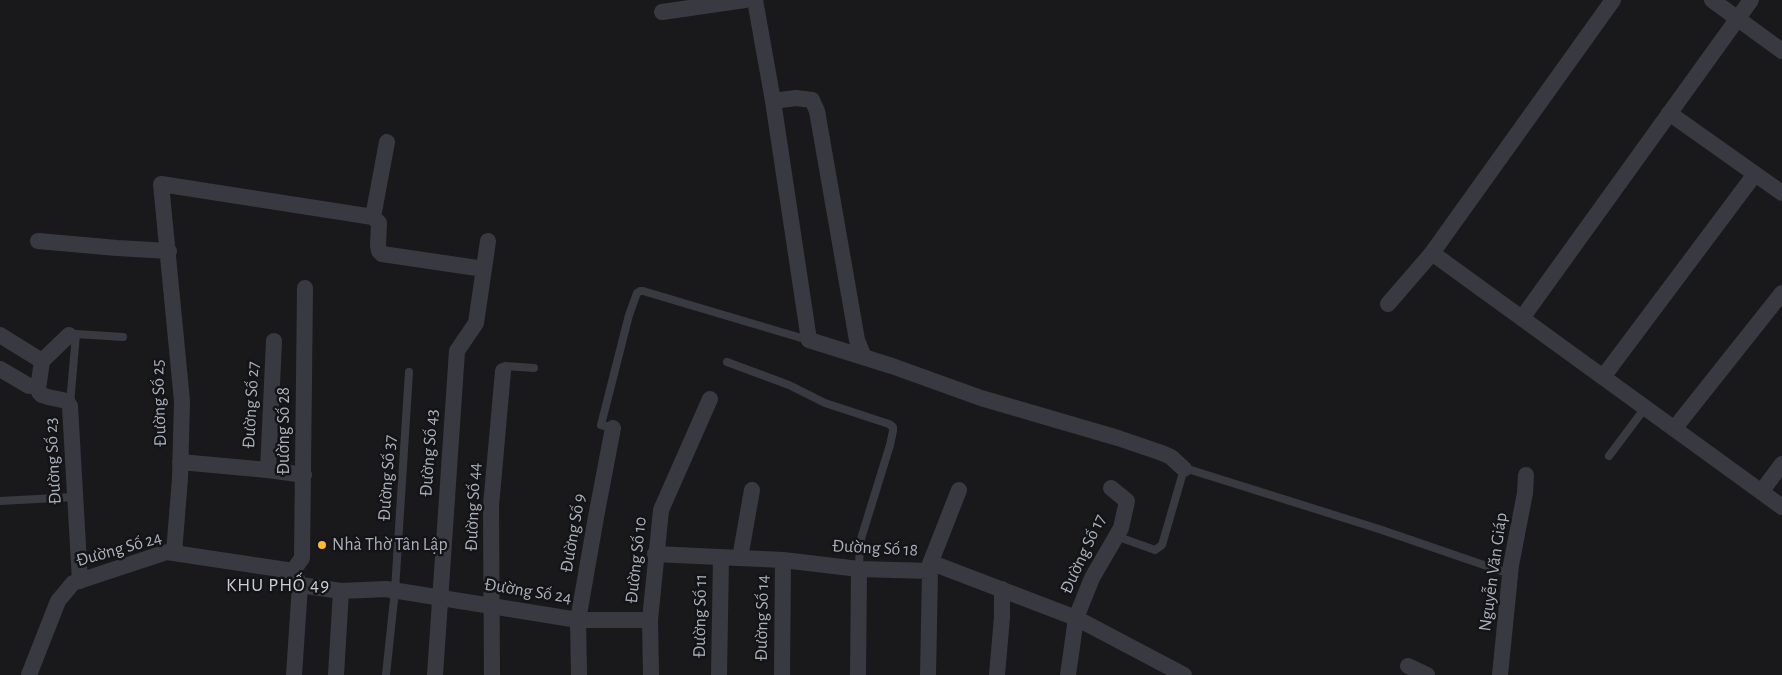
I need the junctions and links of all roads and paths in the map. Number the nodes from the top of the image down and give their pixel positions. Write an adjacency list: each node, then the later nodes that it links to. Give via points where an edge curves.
1 (745, 0): 6 (street)
2 (755, 0): 9 (street)
3 (1613, 0): 18 (street)
4 (1712, 0): 7 (street)
5 (1751, 0): 7 (street)
6 (662, 12)
7 (1737, 18): 8 (street); 10 (street)
8 (1782, 51)
9 (772, 101): 27 (street); 29 (street, via 812,100 818,111 857,340)
10 (1669, 113): 12 (street); 23 (street)
11 (387, 142): 14 (street)
12 (1755, 174): 13 (street); 36 (street)
13 (1782, 193)
14 (373, 217): 17 (street, Đường Số 25, via 161,184); 19 (street, via 379,223 378,246 382,254)
15 (38, 241): 17 (street)
16 (488, 241): 19 (street, Đường Số 43)
17 (169, 251): 44 (street, Đường Số 25, via 182,401)
18 (1432, 253): 22 (street); 23 (street)
19 (484, 269): 71 (street, Đường Số 43, via 476,323 457,351)
20 (305, 288): 48 (street, Đường Số 28)
21 (1782, 293): 42 (street)
22 (1388, 304)
23 (1522, 318): 36 (street)
24 (0, 335): 30 (street)
25 (69, 335): 30 (street)
26 (123, 337): 39 (lane, via 76,334)
27 (809, 340): 29 (street); 41 (lane, via 640,291 627,322 601,425)
28 (274, 342): 47 (street, Đường Số 27)
29 (864, 357): 46 (street, via 981,398 1162,453)
30 (42, 361): 39 (street, Đường Số 23, via 39,392 67,401)
31 (727, 362): 64 (lane, via 893,427 860,542)
32 (534, 368): 34 (lane, via 505,366)
33 (0, 369): 37 (street)
34 (503, 371): 72 (street, Đường Số 44, via 491,506)
35 (409, 372): 69 (lane, Đường Số 37)
36 (1603, 377): 40 (street)
37 (29, 386)
38 (710, 399): 59 (street, Đường Số 10, via 661,510)
39 (70, 406): 54 (street, Đường Số 23)
40 (1645, 408): 42 (street); 43 (lane)
41 (613, 428): 74 (street, Đường Số 9)
42 (1674, 429): 53 (street)
43 (1609, 456)
44 (180, 462): 47 (street, Đường Số 27); 58 (street, Đường Số 25)
45 (1782, 464): 53 (street)
46 (1184, 469): 57 (lane, via 1162,545 1155,550); 65 (lane, via 1379,529)
47 (268, 470): 48 (street, Đường Số 27)
48 (304, 475): 66 (street, Đường Số 28, via 302,558)
49 (1526, 475): 65 (street, Nguyễn Văn Giáp, via 1526,493)
50 (1111, 488): 57 (street, Đường Số 17, via 1127,501)
51 (752, 490): 61 (street)
52 (959, 490): 63 (street)
53 (1761, 492): 56 (street)
54 (75, 496): 55 (lane); 67 (street, Đường Số 23)
55 (0, 501)
56 (1782, 507)
57 (1116, 536): 73 (street, Đường Số 17, via 1092,578)
58 (174, 553): 66 (street, Đường Số 24); 67 (street, Đường Số 24, via 167,552)
59 (655, 554): 60 (street, Đường Số 18); 75 (street, Đường Số 10)
60 (721, 558): 61 (street, Đường Số 18); 85 (street, Đường Số 11)
61 (740, 558): 62 (street, Đường Số 18)
62 (783, 560): 64 (street, Đường Số 18); 86 (street, Đường Số 14)
63 (930, 567): 64 (street, Đường Số 18); 68 (street, Đường Số 18, via 940,566); 88 (street)
64 (859, 569): 87 (street)
65 (1510, 574): 93 (street, Nguyễn Văn Giáp)
66 (296, 578): 70 (street, Đường Số 24); 78 (street, Đường Số 28)
67 (80, 581): 77 (street, Đường Số 24, via 73,583 58,601)
68 (1002, 589): 73 (street, Đường Số 18); 89 (street)
69 (395, 590): 70 (street, Đường Số 24); 71 (street, Đường Số 24); 80 (lane, Đường Số 37)
70 (341, 591): 79 (street)
71 (441, 598): 72 (street, Đường Số 24); 81 (street, Đường Số 43)
72 (491, 605): 74 (street, Đường Số 24); 82 (street, Đường Số 44)
73 (1076, 618): 90 (street, Đường Số 17); 91 (street, Đường Số 18)
74 (578, 620): 75 (street, Đường Số 24); 83 (street, Đường Số 9)
75 (650, 620): 84 (street, Đường Số 10)
76 (1408, 666): 92 (street)
77 (29, 675)
78 (294, 675)
79 (336, 675)
80 (386, 675)
81 (435, 675)
82 (492, 675)
83 (579, 675)
84 (651, 675)
85 (719, 675)
86 (782, 675)
87 (858, 675)
88 (928, 675)
89 (997, 675)
90 (1068, 675)
91 (1184, 675)
92 (1427, 675)
93 (1500, 675)

